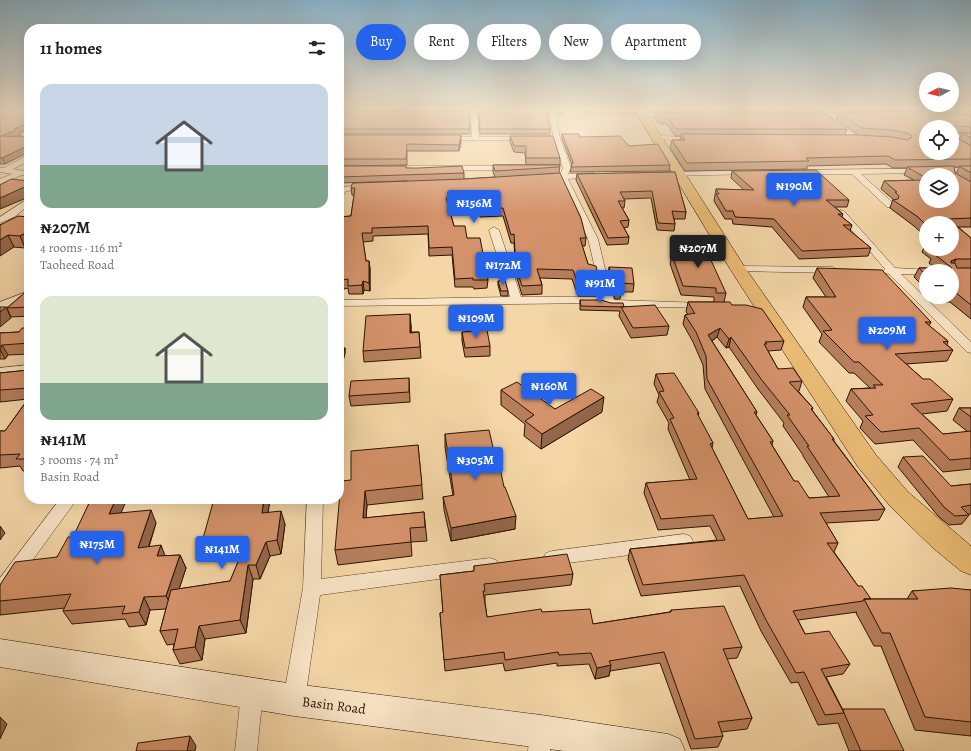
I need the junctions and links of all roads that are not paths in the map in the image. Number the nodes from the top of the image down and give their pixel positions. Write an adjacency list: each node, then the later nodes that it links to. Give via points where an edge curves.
1 (559, 144): 17 (street)
2 (660, 144): 15 (main road)
3 (24, 160): 6 (street)
4 (390, 168): 5 (street)
5 (521, 168)
6 (3, 170): 13 (street)
7 (919, 170): 10 (street)
8 (959, 170): 9 (street)
9 (971, 170)
10 (854, 171): 12 (street); 23 (street)
11 (757, 172): 15 (street)
12 (795, 172)
13 (24, 174)
14 (24, 174): 19 (street)
15 (672, 174): 27 (main road)
16 (601, 175): 17 (street)
17 (563, 177): 18 (street); 35 (street, via 593,238)
18 (533, 179)
19 (0, 182)
20 (378, 186): 21 (street)
21 (344, 190)
22 (24, 205): 25 (street)
23 (890, 205)
24 (840, 213): 30 (street)
25 (0, 220)
26 (494, 230): 33 (street)
27 (738, 269): 28 (street); 46 (main road, via 763,315 867,461 899,499)
28 (846, 270)
29 (877, 271): 30 (street)
30 (892, 271): 31 (street); 38 (street)
31 (919, 272)
32 (24, 296): 36 (street)
33 (517, 300): 34 (street); 35 (street, via 603,300)
34 (344, 303)
35 (610, 303): 37 (street)
36 (0, 306)
37 (717, 306)
38 (971, 349)
39 (24, 370): 40 (street)
40 (0, 372)
41 (65, 504): 48 (street)
42 (315, 504): 47 (street)
43 (684, 541): 44 (street)
44 (534, 560)
45 (510, 563): 47 (street)
46 (971, 563)
47 (312, 588): 51 (street)
48 (0, 594)
49 (0, 653): 50 (street, Basin Road)
50 (252, 693): 51 (street, Basin Road); 53 (street)
51 (294, 700): 52 (street, Basin Road)
52 (540, 741): 54 (street, Basin Road)
53 (246, 751)
54 (668, 751)

